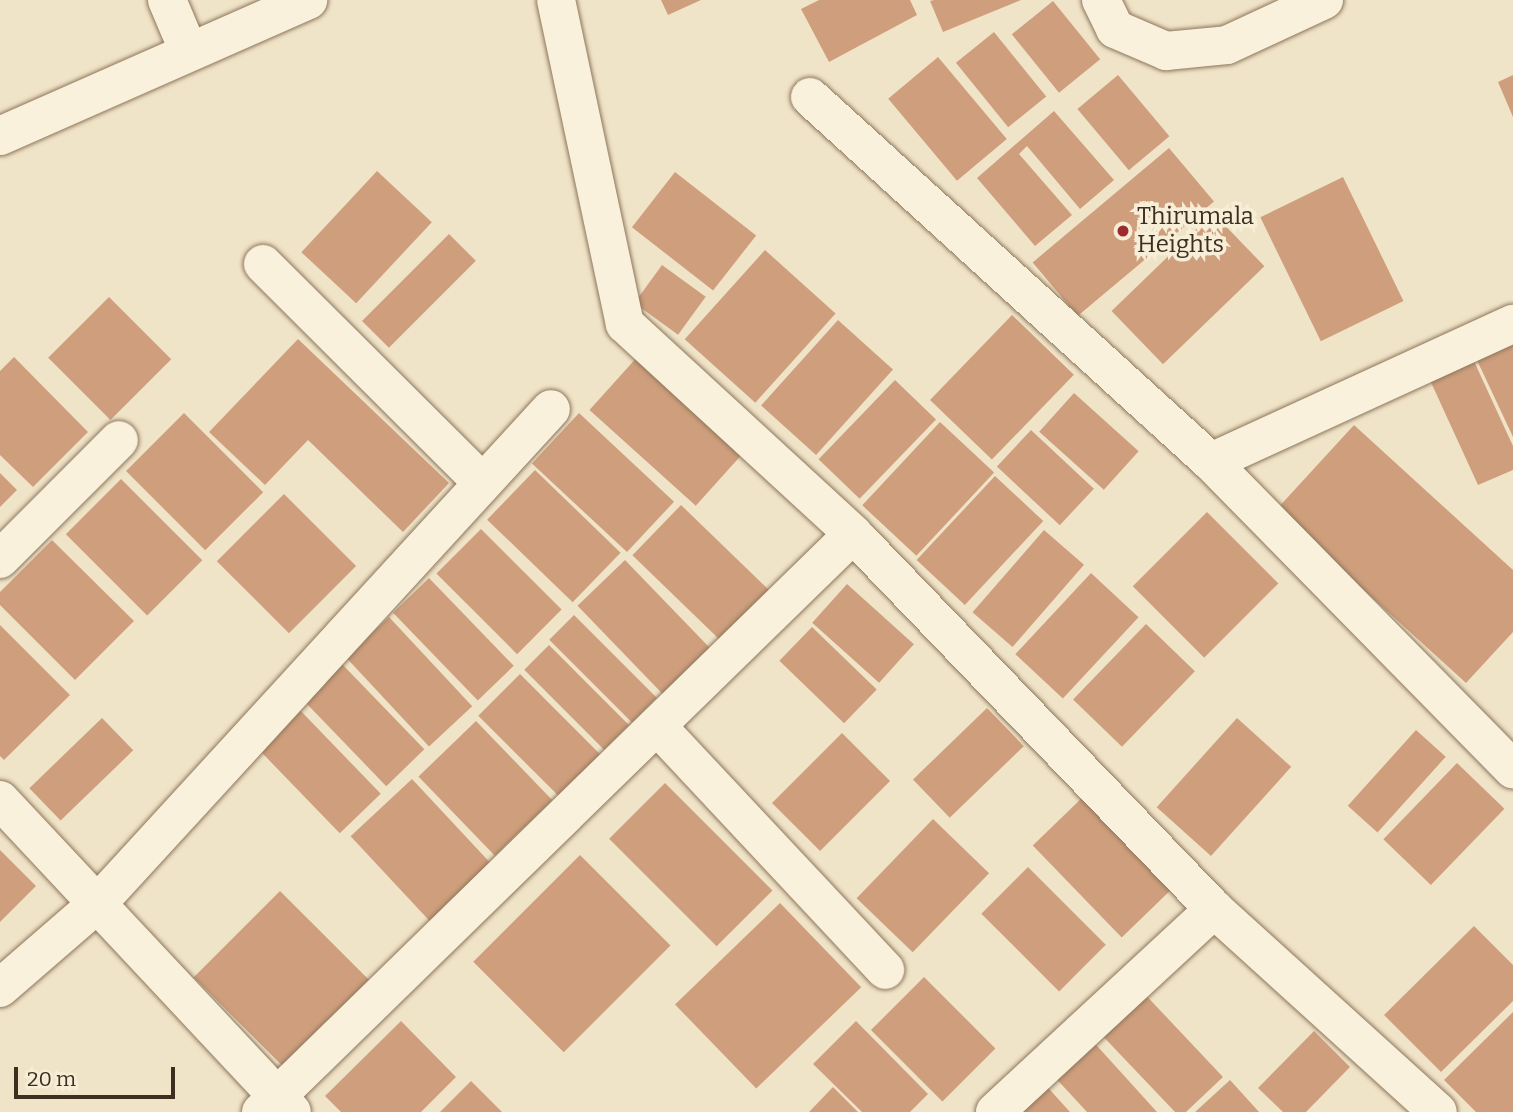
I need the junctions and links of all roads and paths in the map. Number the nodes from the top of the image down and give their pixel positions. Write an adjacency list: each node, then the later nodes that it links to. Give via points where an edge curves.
1 (167, 0): 6 (street)
2 (308, 0): 6 (street)
3 (556, 0): 15 (street, via 625,324)
4 (1101, 0): 5 (street, via 1115,29 1166,51 1227,45)
5 (1324, 0)
6 (189, 52): 8 (street)
7 (810, 97): 13 (street)
8 (0, 136)
9 (263, 264): 14 (street)
10 (1513, 324): 13 (street)
11 (551, 409): 14 (street)
12 (119, 440): 16 (street)
13 (1211, 462): 18 (street)
14 (482, 482): 20 (street)
15 (853, 534): 17 (street); 21 (street)
16 (0, 559)
17 (657, 726): 22 (street); 24 (street)
18 (1513, 769)
19 (0, 800): 20 (street)
20 (98, 903): 23 (street); 24 (street)
21 (1214, 909): 25 (street); 26 (street)
22 (885, 970)
23 (0, 988)
24 (277, 1107)
25 (1424, 1108)
26 (995, 1112)

